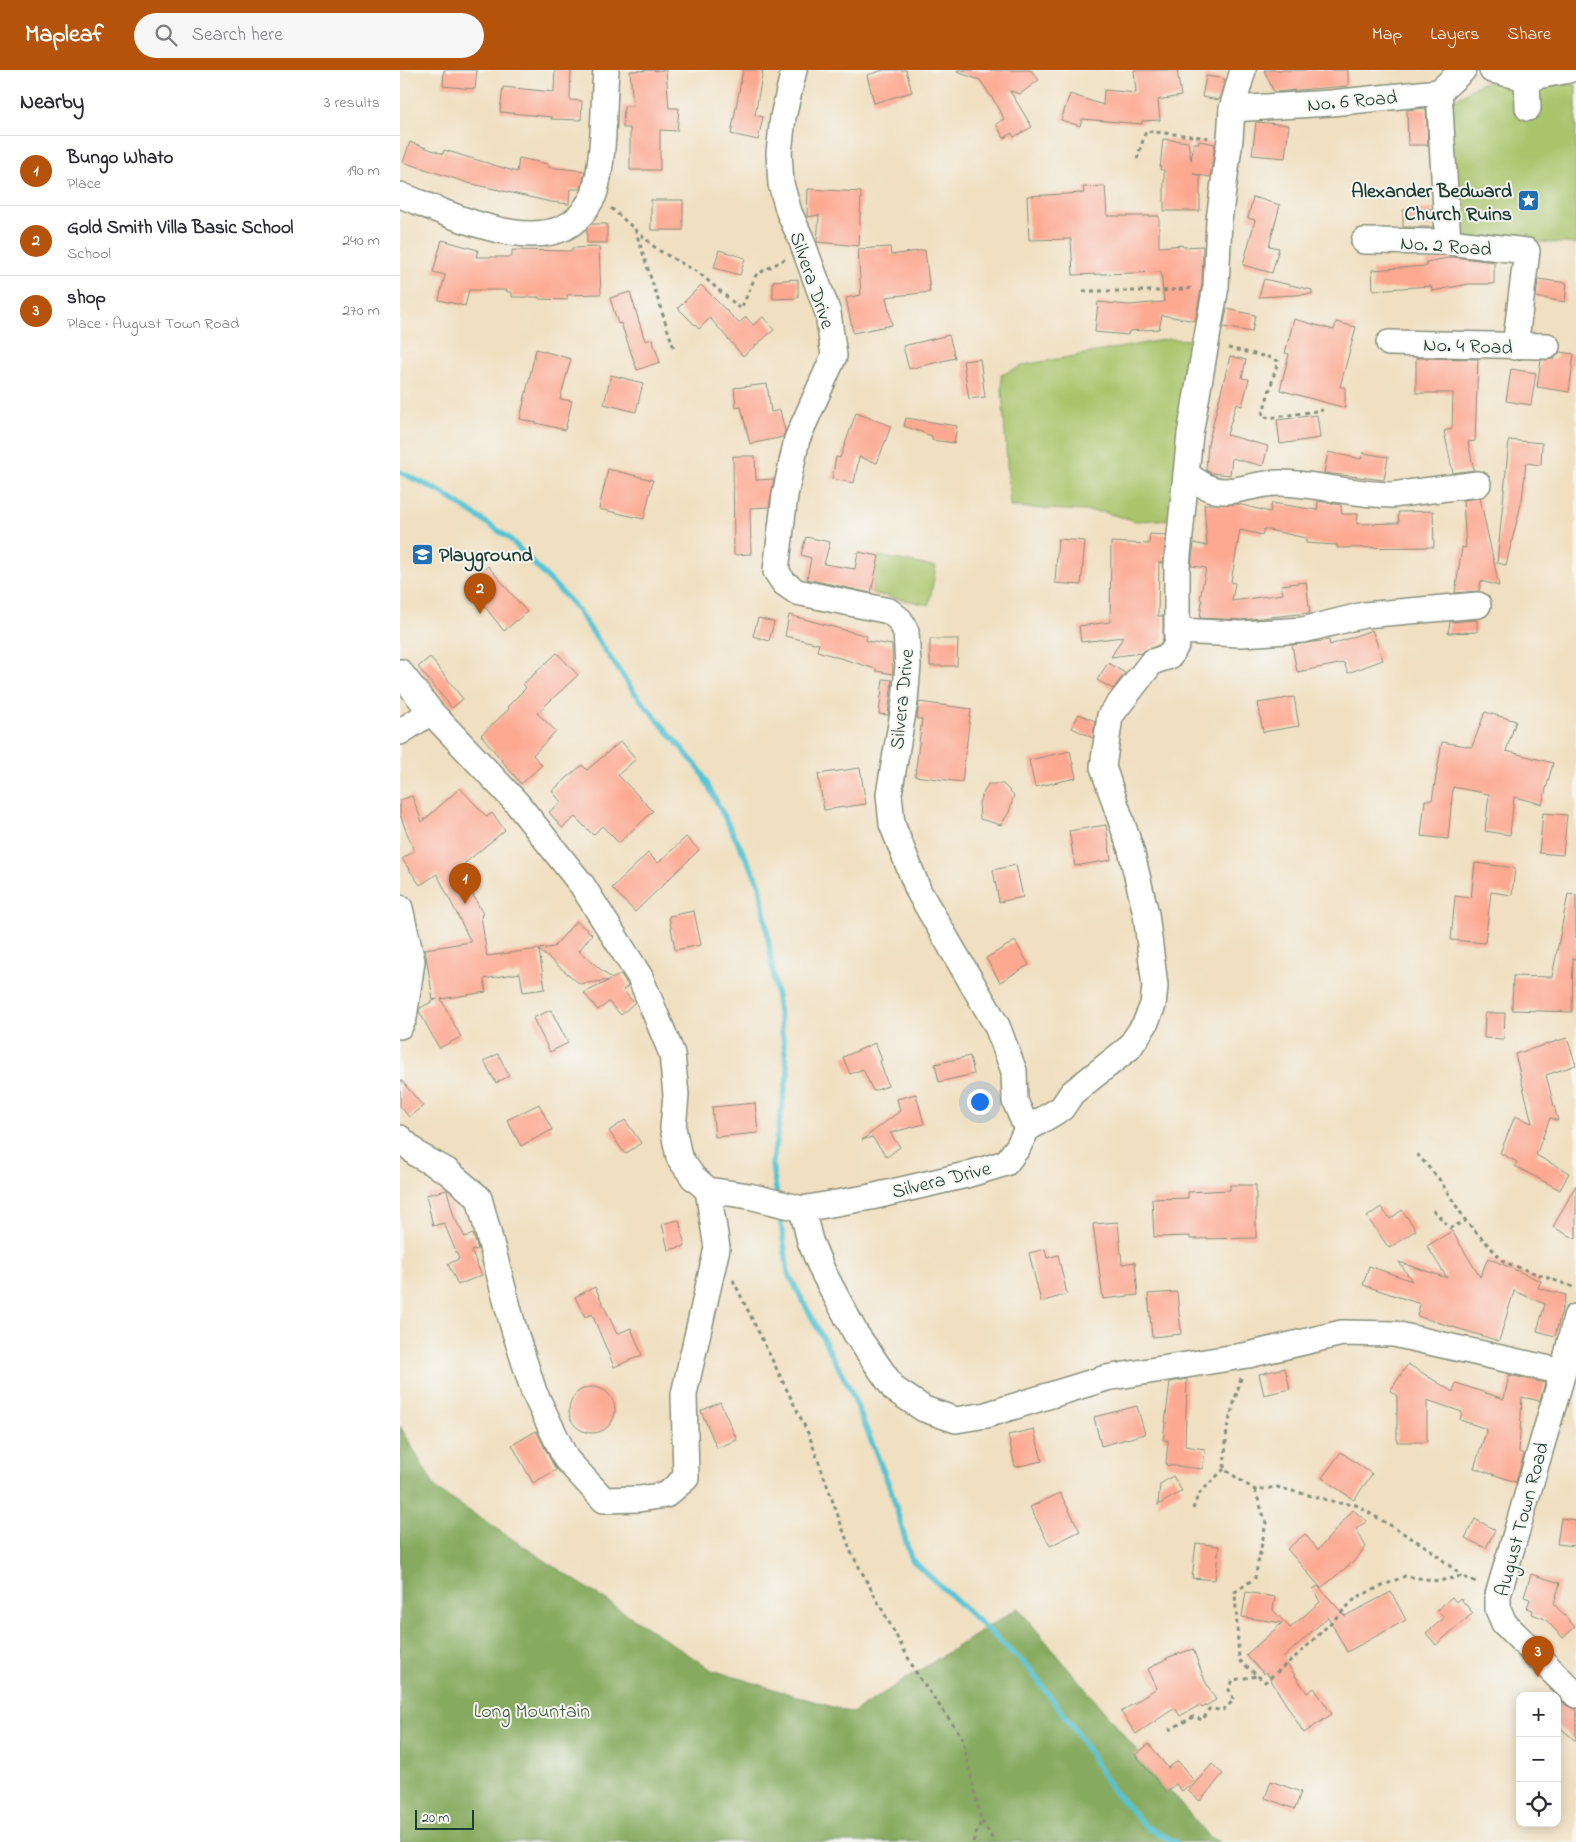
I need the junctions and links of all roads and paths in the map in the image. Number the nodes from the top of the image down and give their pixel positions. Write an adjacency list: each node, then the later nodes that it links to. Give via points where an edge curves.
1 (606, 70): 13 (street)
2 (794, 70): 16 (street, Silvera Drive, via 779,153 781,184 788,212)
3 (1243, 70): 10 (street)
4 (1463, 70): 8 (street)
5 (1492, 70): 7 (street)
6 (1566, 71): 7 (street)
7 (1527, 78): 9 (street)
8 (1439, 92): 10 (street, No. 6 Road); 18 (street)
9 (1528, 108)
10 (1232, 109): 11 (street)
11 (1230, 139): 12 (path, via 1146,131); 19 (street, via 1219,220)
12 (1137, 159)
13 (595, 193): 14 (street, via 580,216 565,228 541,235 488,228); 15 (path)
14 (400, 195)
15 (634, 228): 16 (path, via 658,250 699,273 741,309 756,275 785,259); 25 (path)
16 (801, 239): 37 (street, Silvera Drive, via 828,313 834,356 796,439 784,495 776,571 784,583 797,592 889,611 900,620 906,632 905,701 889,794 892,824 919,892 997,1026 1014,1071 1015,1101)
17 (1364, 241): 18 (street, No. 2 Road)
18 (1448, 242): 24 (street, No. 2 Road, via 1527,251)
19 (1216, 286): 20 (path, via 1162,291); 21 (street)
20 (1082, 291)
21 (1208, 343): 26 (path, via 1278,361 1262,416 1269,418); 27 (street, via 1198,387)
22 (1389, 343): 24 (street, No. 4 Road)
23 (1547, 346): 24 (street, No. 4 Road)
24 (1515, 347)
25 (674, 349)
26 (1323, 410)
27 (1186, 474): 28 (street, via 1205,487 1224,491 1262,483 1281,483 1392,495); 30 (street, via 1177,565)
28 (1478, 484)
29 (1478, 605): 30 (street, via 1364,615 1303,630 1241,634)
30 (1177, 631): 37 (street, via 1174,651 1170,656 1152,662 1110,716 1103,767 1130,850 1146,914 1155,986 1153,1005 1129,1048 1072,1093 1062,1108)
31 (400, 672): 33 (street)
32 (400, 700): 33 (street)
33 (431, 712): 34 (street); 40 (street, via 516,802 582,886 640,978 672,1054 676,1095 673,1128 678,1157)
34 (400, 732)
35 (400, 908): 36 (street, via 412,961)
36 (400, 1026)
37 (1027, 1129): 41 (street, Silvera Drive, via 1006,1163 872,1197)
38 (400, 1138): 44 (street, via 418,1155 447,1171 479,1198 534,1392 566,1459 604,1500 666,1495 686,1478 684,1394)
39 (1418, 1154): 43 (path, via 1439,1179)
40 (708, 1190): 41 (street); 44 (street)
41 (793, 1207): 47 (street, via 856,1334 894,1389 924,1409 956,1420 986,1415 1106,1378)
42 (1433, 1210): 43 (path, via 1450,1228)
43 (1466, 1221): 45 (path, via 1504,1262)
44 (717, 1248): 57 (path, via 809,1435 851,1552 918,1676 962,1737)
45 (1576, 1288)
46 (1576, 1317): 48 (street, August Town Road)
47 (1248, 1355): 48 (street, via 1342,1333 1394,1334); 49 (path, via 1227,1428)
48 (1562, 1372): 53 (street, August Town Road)
49 (1224, 1469): 50 (path); 51 (path, via 1198,1495)
50 (1255, 1490): 52 (path, via 1277,1487 1356,1505 1428,1548); 54 (path, via 1266,1522 1255,1578 1235,1592 1239,1660)
51 (1193, 1509)
52 (1462, 1576): 53 (path); 54 (path, via 1439,1581 1405,1576 1357,1597 1265,1682)
53 (1498, 1595): 55 (street, August Town Road, via 1498,1609 1504,1623)
54 (1257, 1676): 56 (path, via 1233,1680 1229,1690 1234,1700 1222,1710 1208,1709 1203,1720 1193,1717)
55 (1576, 1695)
56 (1169, 1730)
57 (981, 1820): 58 (path); 59 (path)
58 (973, 1842)
59 (995, 1842)

